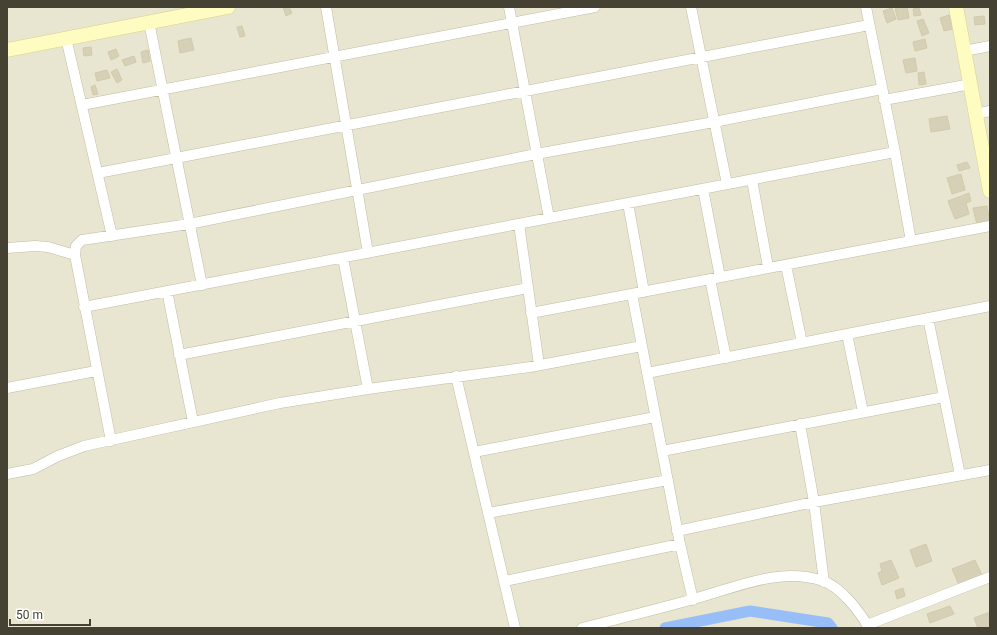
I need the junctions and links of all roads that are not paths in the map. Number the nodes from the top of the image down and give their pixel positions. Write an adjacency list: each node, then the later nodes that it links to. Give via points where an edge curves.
1 (228, 7): 8 (street)
2 (326, 7): 15 (street)
3 (509, 7): 9 (street)
4 (595, 7): 9 (street)
5 (691, 7): 16 (street)
6 (866, 7): 10 (street)
7 (956, 7): 14 (street)
8 (149, 22): 11 (street); 18 (street)
9 (512, 23): 15 (street); 20 (street)
10 (869, 25): 16 (street); 19 (street)
11 (66, 38): 13 (street); 22 (street)
12 (990, 46): 14 (street)
13 (7, 50)
14 (964, 51): 17 (street)
15 (335, 56): 18 (street); 26 (street)
16 (701, 58): 20 (street); 25 (street)
17 (971, 84): 21 (street); 24 (street)
18 (163, 89): 22 (street); 29 (street)
19 (882, 89): 21 (street); 25 (street)
20 (524, 91): 26 (street); 28 (street)
21 (884, 100): 27 (street)
22 (82, 105): 30 (street)
23 (990, 111): 24 (street)
24 (975, 114): 35 (street)
25 (714, 122): 28 (street); 32 (street)
26 (346, 125): 29 (street); 34 (street)
27 (895, 152): 31 (street); 42 (street)
28 (536, 154): 34 (street); 37 (street)
29 (176, 158): 30 (street); 38 (street)
30 (98, 173): 41 (street)
31 (752, 180): 32 (street); 48 (street)
32 (727, 184): 33 (street)
33 (703, 189): 36 (street); 49 (street)
34 (358, 190): 38 (street); 44 (street)
35 (990, 191)
36 (628, 203): 37 (street); 53 (street)
37 (549, 218): 39 (street)
38 (189, 224): 41 (street); 50 (street)
39 (519, 224): 44 (street); 51 (street)
40 (990, 226): 42 (street)
41 (112, 236): 45 (street, via 82,240 76,246)
42 (911, 241): 47 (street)
43 (7, 248): 45 (street, via 48,247)
44 (368, 253): 46 (street)
45 (75, 255): 56 (street)
46 (343, 258): 50 (street); 59 (street)
47 (786, 265): 48 (street); 61 (street)
48 (768, 268): 49 (street)
49 (715, 278): 53 (street); 64 (street)
50 (202, 285): 52 (street)
51 (528, 288): 57 (street); 59 (street)
52 (167, 291): 56 (street); 63 (street)
53 (644, 292): 54 (street)
54 (632, 294): 57 (street); 62 (street)
55 (990, 306): 58 (street)
56 (84, 307): 66 (street)
57 (531, 313): 65 (street)
58 (928, 318): 60 (street); 71 (street)
59 (354, 322): 63 (street); 70 (street)
60 (847, 334): 61 (street); 72 (street)
61 (802, 343): 64 (street)
62 (642, 346): 65 (street); 67 (street)
63 (179, 355): 74 (street)
64 (726, 358): 67 (street)
65 (538, 365): 68 (street)
66 (96, 371): 69 (street); 76 (street)
67 (647, 373): 73 (street)
68 (456, 376): 70 (street); 78 (street)
69 (7, 388)
70 (368, 389): 74 (street, via 280,403)
71 (944, 397): 72 (street); 81 (street)
72 (863, 412): 75 (street)
73 (655, 417): 77 (street); 78 (street)
74 (193, 422): 76 (street)
75 (800, 424): 77 (street); 83 (street)
76 (111, 441): 80 (street, via 71,450 33,469)
77 (662, 451): 82 (street)
78 (474, 452): 84 (street)
79 (990, 470): 81 (street)
80 (7, 474)
81 (960, 475): 83 (street)
82 (668, 480): 84 (street); 85 (street)
83 (814, 502): 85 (street); 89 (street)
84 (488, 513): 88 (street)
85 (677, 531): 86 (street)
86 (680, 544): 88 (street); 90 (street)
87 (990, 577): 91 (street)
88 (505, 581): 92 (street)
89 (824, 582): 90 (street, via 804,576 778,577); 91 (street, via 838,590)
90 (693, 600): 93 (street)
91 (868, 626)
92 (516, 628)
93 (582, 628)

